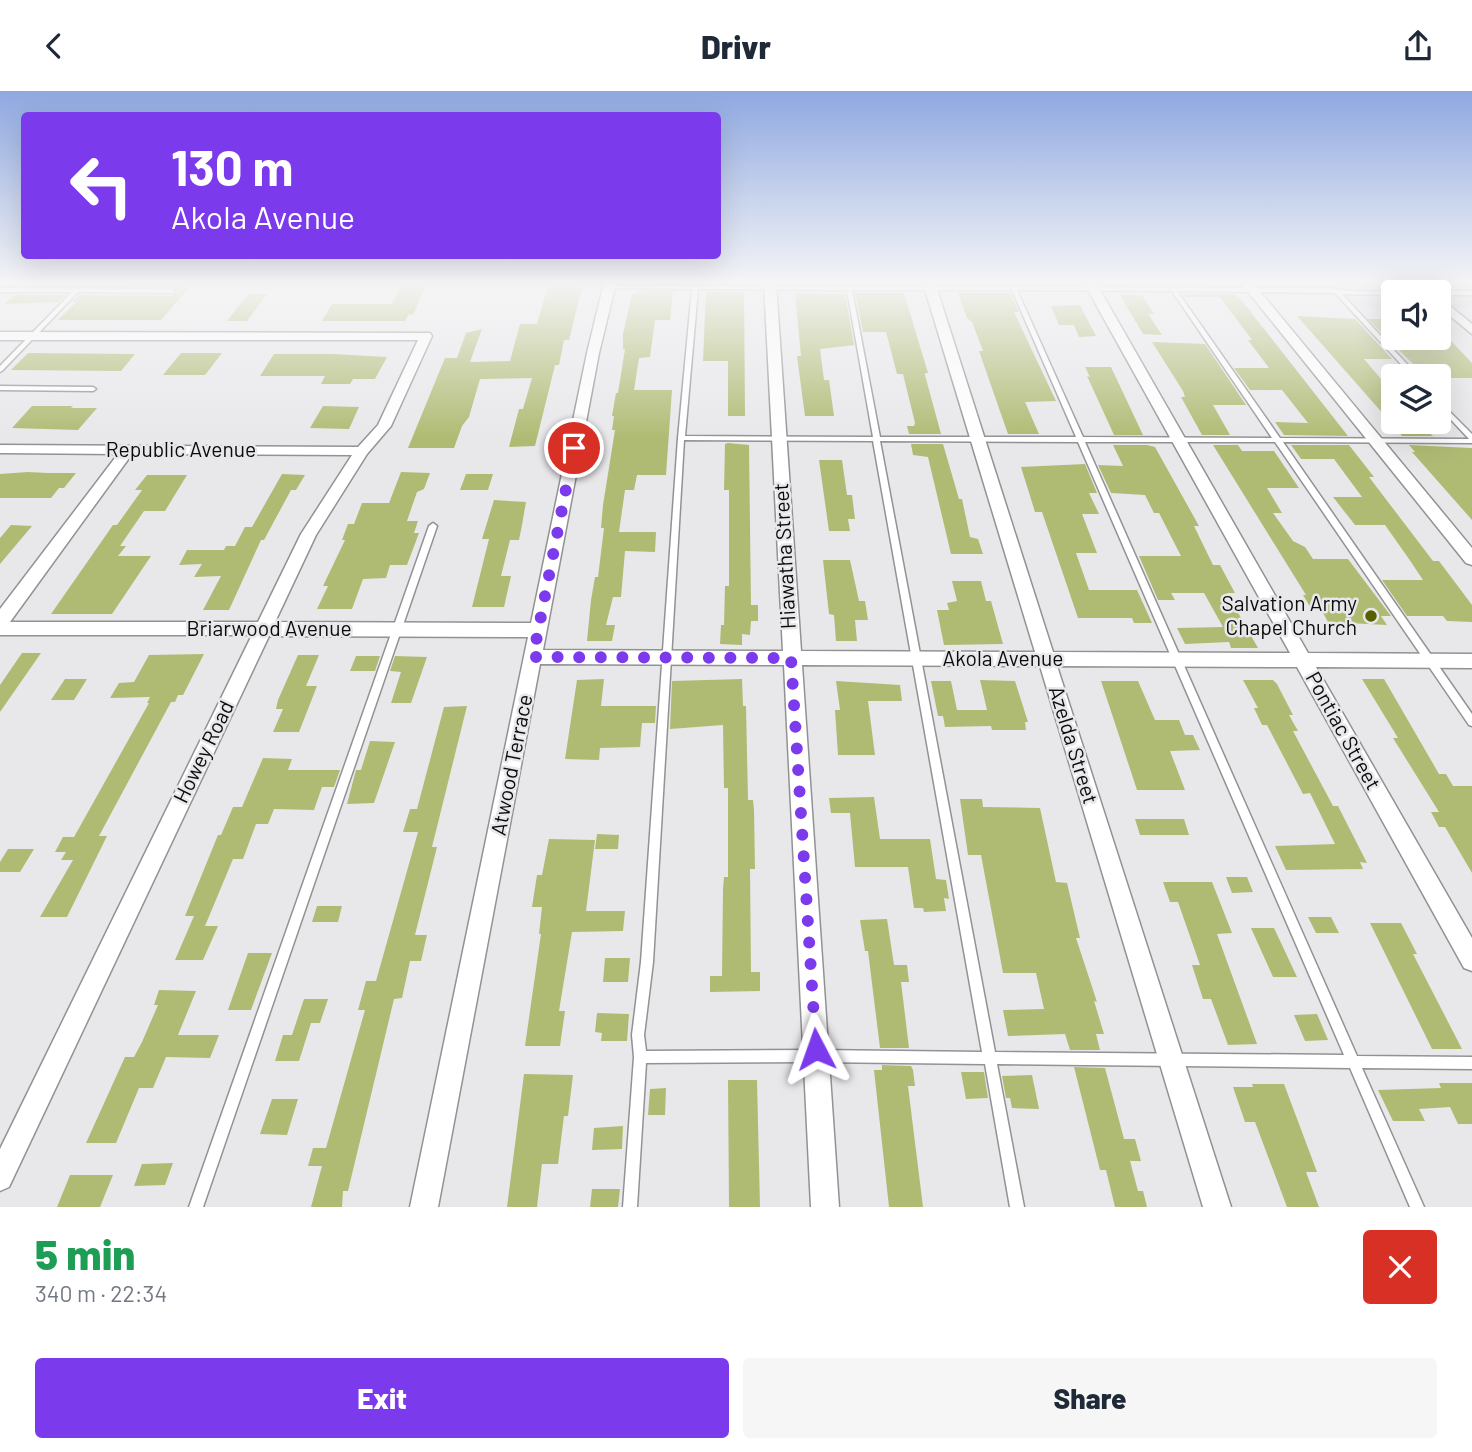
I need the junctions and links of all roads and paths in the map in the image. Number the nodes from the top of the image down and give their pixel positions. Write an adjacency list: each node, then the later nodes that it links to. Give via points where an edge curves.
1 (597, 335): 34 (street, Atwood Terrace)
2 (691, 335): 18 (lane)
3 (773, 335): 19 (street, Hiawatha Street)
4 (858, 335): 21 (lane)
5 (945, 335): 20 (street, Azelda Street)
6 (1034, 335): 22 (lane)
7 (1119, 335): 23 (street, Pontiac Street)
8 (1205, 335): 24 (lane)
9 (1290, 335): 26 (street)
10 (1377, 335): 13 (lane)
11 (0, 336): 12 (street)
12 (30, 336): 14 (lane); 29 (street, Howey Road, via 426,337 384,426)
13 (1404, 364)
14 (0, 370)
15 (0, 388): 16 (lane)
16 (93, 389)
17 (1451, 416): 25 (lane)
18 (681, 438): 19 (lane); 38 (lane)
19 (779, 438): 21 (lane); 39 (street, Hiawatha Street)
20 (978, 438): 21 (lane); 22 (lane); 41 (street, Azelda Street)
21 (877, 439): 40 (lane)
22 (1080, 439): 23 (lane); 42 (lane)
23 (1178, 439): 24 (lane); 43 (street, Pontiac Street)
24 (1277, 439): 26 (lane); 44 (lane)
25 (1472, 439): 26 (lane)
26 (1375, 440): 31 (street)
27 (0, 449): 28 (street, Republic Avenue)
28 (128, 450): 29 (street, Republic Avenue); 32 (street)
29 (362, 451): 35 (street, Howey Road, via 309,534)
30 (433, 526): 36 (lane)
31 (1472, 559)
32 (0, 622)
33 (0, 628): 35 (street, Briarwood Avenue)
34 (539, 629): 36 (street, Briarwood Avenue); 37 (street, Atwood Terrace)
35 (263, 630): 36 (street, Briarwood Avenue); 54 (street, Howey Road)
36 (399, 630): 55 (lane)
37 (533, 657): 38 (street, Akola Avenue); 56 (street, Atwood Terrace)
38 (666, 657): 39 (street, Akola Avenue); 49 (lane)
39 (791, 658): 40 (street, Akola Avenue); 48 (street, Hiawatha Street)
40 (917, 659): 41 (street, Akola Avenue); 50 (lane)
41 (1046, 659): 42 (street, Akola Avenue); 51 (street, Azelda Street)
42 (1178, 660): 43 (street, Akola Avenue); 52 (lane)
43 (1303, 661): 44 (street, Akola Avenue); 47 (street, Pontiac Street)
44 (1430, 661): 45 (street, Akola Avenue); 46 (lane)
45 (1472, 661)
46 (1472, 722)
47 (1472, 960)
48 (817, 1056): 49 (lane); 50 (lane); 58 (street, Hiawatha Street)
49 (640, 1057): 57 (lane)
50 (990, 1059): 51 (lane); 59 (lane)
51 (1171, 1060): 52 (lane); 60 (street, Azelda Street)
52 (1353, 1062): 53 (lane); 61 (lane)
53 (1472, 1063)
54 (0, 1178)
55 (196, 1207)
56 (424, 1207)
57 (630, 1207)
58 (825, 1207)
59 (1017, 1207)
60 (1217, 1207)
61 (1417, 1207)

